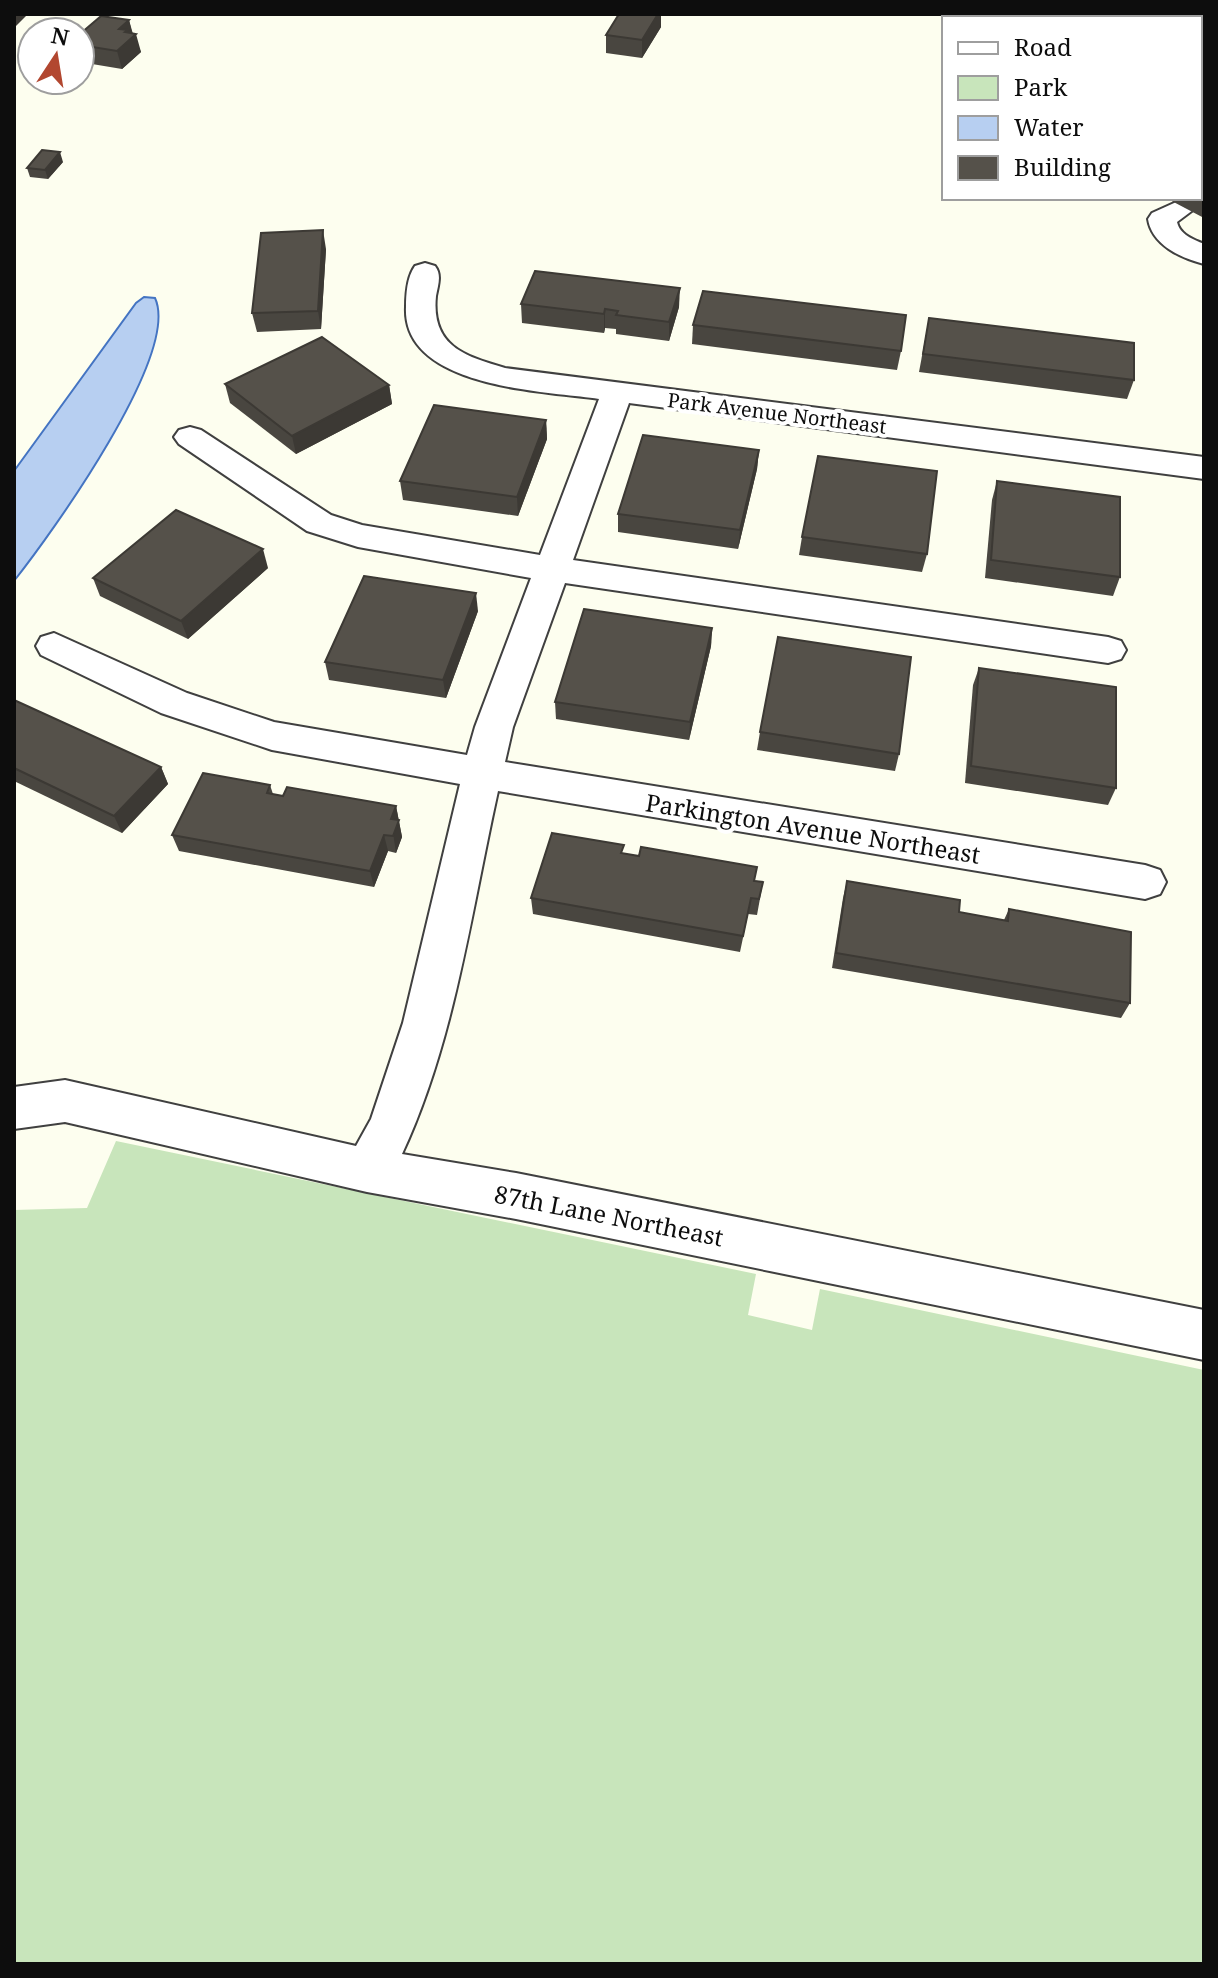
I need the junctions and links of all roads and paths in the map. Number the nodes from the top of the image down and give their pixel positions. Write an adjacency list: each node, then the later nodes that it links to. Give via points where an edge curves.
1 (1183, 207): 2 (street, via 1162,219 1162,228)
2 (1204, 255)
3 (425, 272): 4 (street, Park Avenue Northeast, via 420,310 424,332 453,358 505,377)
4 (617, 393): 6 (street, Park Avenue Northeast); 7 (street)
5 (190, 437): 7 (street, via 319,523 427,550)
6 (1204, 468)
7 (551, 569): 9 (street); 10 (street)
8 (54, 646): 10 (street, Parkington Avenue Northeast, via 174,703 272,736)
9 (1108, 650)
10 (481, 773): 11 (street, Parkington Avenue Northeast); 13 (street, via 432,1006 387,1141)
11 (1145, 882)
12 (14, 1108): 13 (street, 87th Lane Northeast, via 65,1101)
13 (367, 1170): 14 (street, 87th Lane Northeast)
14 (1204, 1335)

